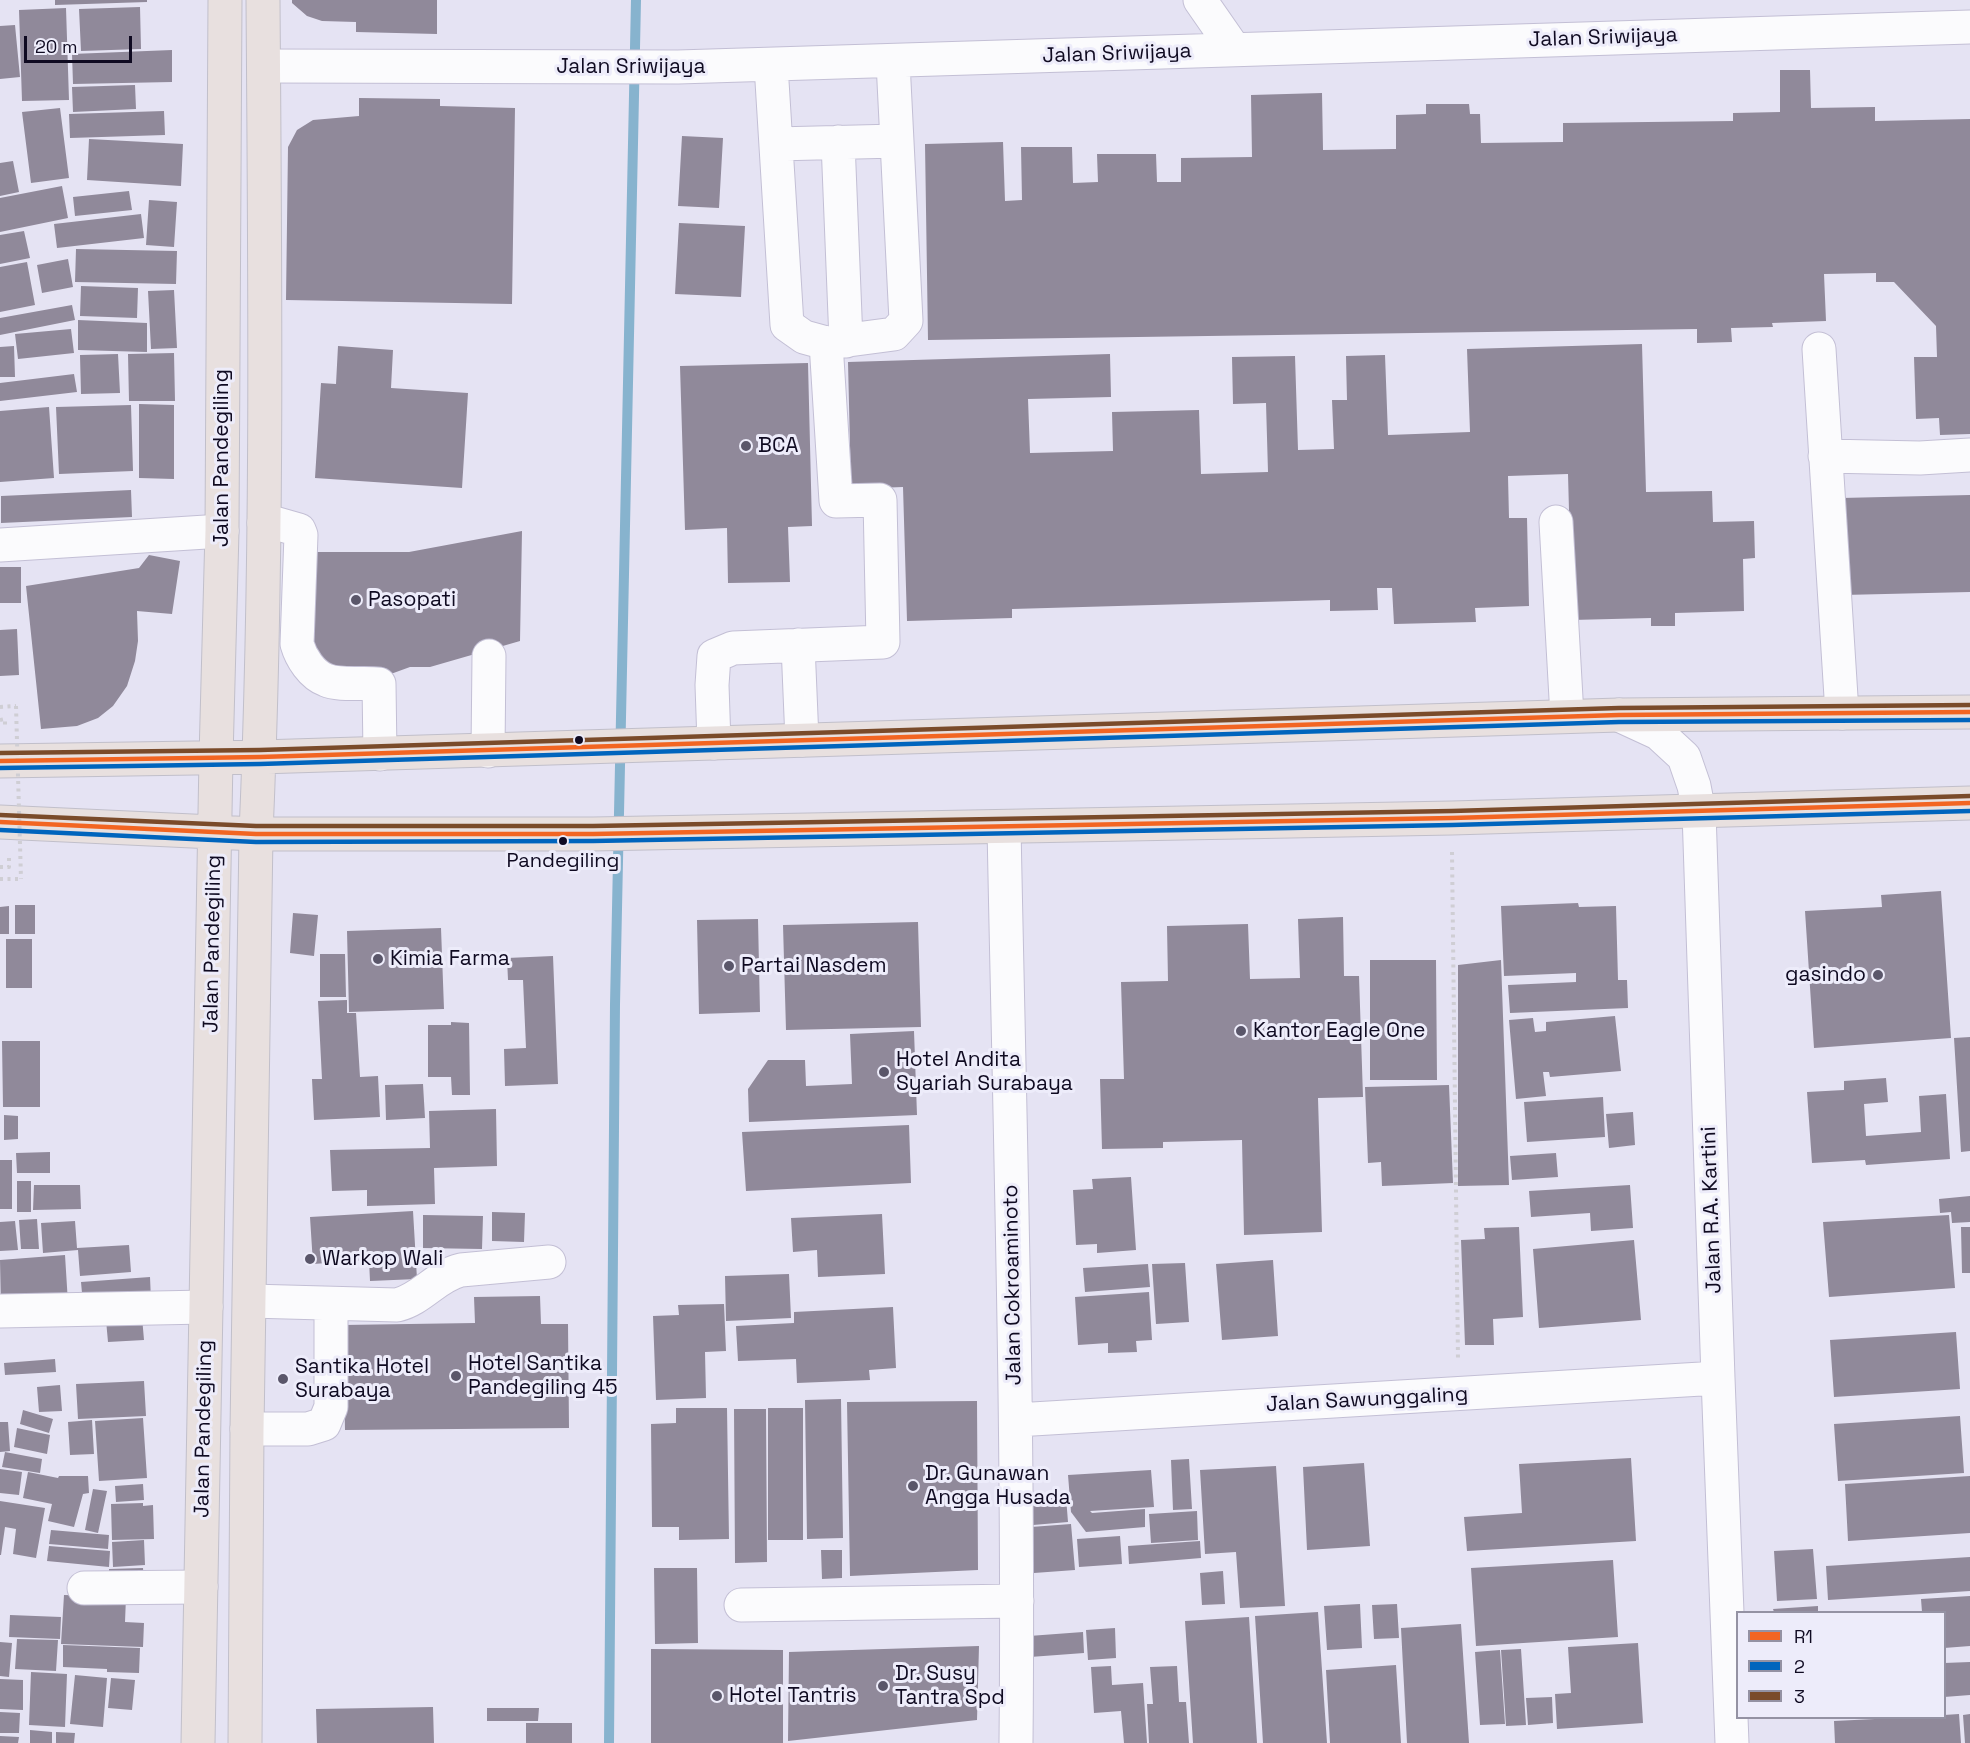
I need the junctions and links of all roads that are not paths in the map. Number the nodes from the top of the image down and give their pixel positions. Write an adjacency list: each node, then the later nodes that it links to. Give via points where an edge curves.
1 (225, 0): 18 (main road, Jalan Pandegiling)
2 (263, 0): 8 (main road, Jalan Pandegiling)
3 (1200, 0): 5 (street)
4 (1970, 27): 5 (street, Jalan Sriwijaya)
5 (1234, 49): 6 (street, Jalan Sriwijaya)
6 (893, 62): 7 (street, Jalan Sriwijaya); 9 (street)
7 (771, 65): 8 (street, Jalan Sriwijaya); 11 (street)
8 (264, 66): 17 (main road, Jalan Pandegiling)
9 (897, 141): 10 (street); 12 (street, via 906,321 894,334)
10 (838, 142): 11 (street); 12 (street)
11 (776, 144): 12 (street, via 787,325 804,337)
12 (836, 342): 20 (street, via 836,501 880,500 883,642)
13 (1819, 348): 15 (street)
14 (1970, 455): 15 (street)
15 (1825, 456): 23 (street)
16 (1556, 522): 25 (street)
17 (264, 523): 29 (street, via 299,530 302,535 297,644 307,664 327,681 379,684); 31 (main road, Jalan Pandegiling)
18 (222, 531): 19 (street); 30 (main road, Jalan Pandegiling)
19 (0, 545)
20 (798, 645): 26 (street); 27 (street, via 733,648 714,656)
21 (489, 656): 28 (street)
22 (1970, 712): 23 (main road)
23 (1842, 713): 24 (main road)
24 (1618, 715): 25 (main road); 34 (street, Jalan R.A. Kartini, via 1658,734 1684,757)
25 (1567, 716): 26 (main road)
26 (802, 740): 27 (main road)
27 (698, 744): 28 (main road)
28 (488, 751): 29 (main road)
29 (380, 754): 31 (main road)
30 (216, 758): 31 (main road); 32 (main road); 37 (main road, Jalan Pandegiling)
31 (260, 758): 38 (main road, Jalan Pandegiling)
32 (0, 761)
33 (1970, 803): 34 (main road)
34 (1699, 812): 36 (main road); 44 (street, Jalan R.A. Kartini)
35 (0, 822): 37 (main road)
36 (1004, 826): 38 (main road, via 593,834); 45 (street, Jalan Cokroaminoto)
37 (215, 831): 38 (main road); 42 (main road, Jalan Pandegiling)
38 (256, 834): 40 (main road, Jalan Pandegiling)
39 (549, 1262): 41 (street, via 450,1273 415,1298 397,1305)
40 (250, 1301): 41 (street); 46 (main road, Jalan Pandegiling)
41 (331, 1304): 46 (street, via 331,1407 324,1424 308,1429)
42 (206, 1307): 43 (street); 47 (main road, Jalan Pandegiling)
43 (0, 1311)
44 (1718, 1378): 45 (street, Jalan Sawunggaling); 54 (street, Jalan R.A. Kartini)
45 (1016, 1420): 49 (street, Jalan Cokroaminoto)
46 (247, 1429): 52 (main road, Jalan Pandegiling)
47 (201, 1587): 48 (street); 51 (main road, Jalan Pandegiling)
48 (84, 1588)
49 (1017, 1601): 50 (street); 53 (street, Jalan Cokroaminoto)
50 (741, 1605)
51 (198, 1743)
52 (245, 1743)
53 (1016, 1743)
54 (1732, 1743)

